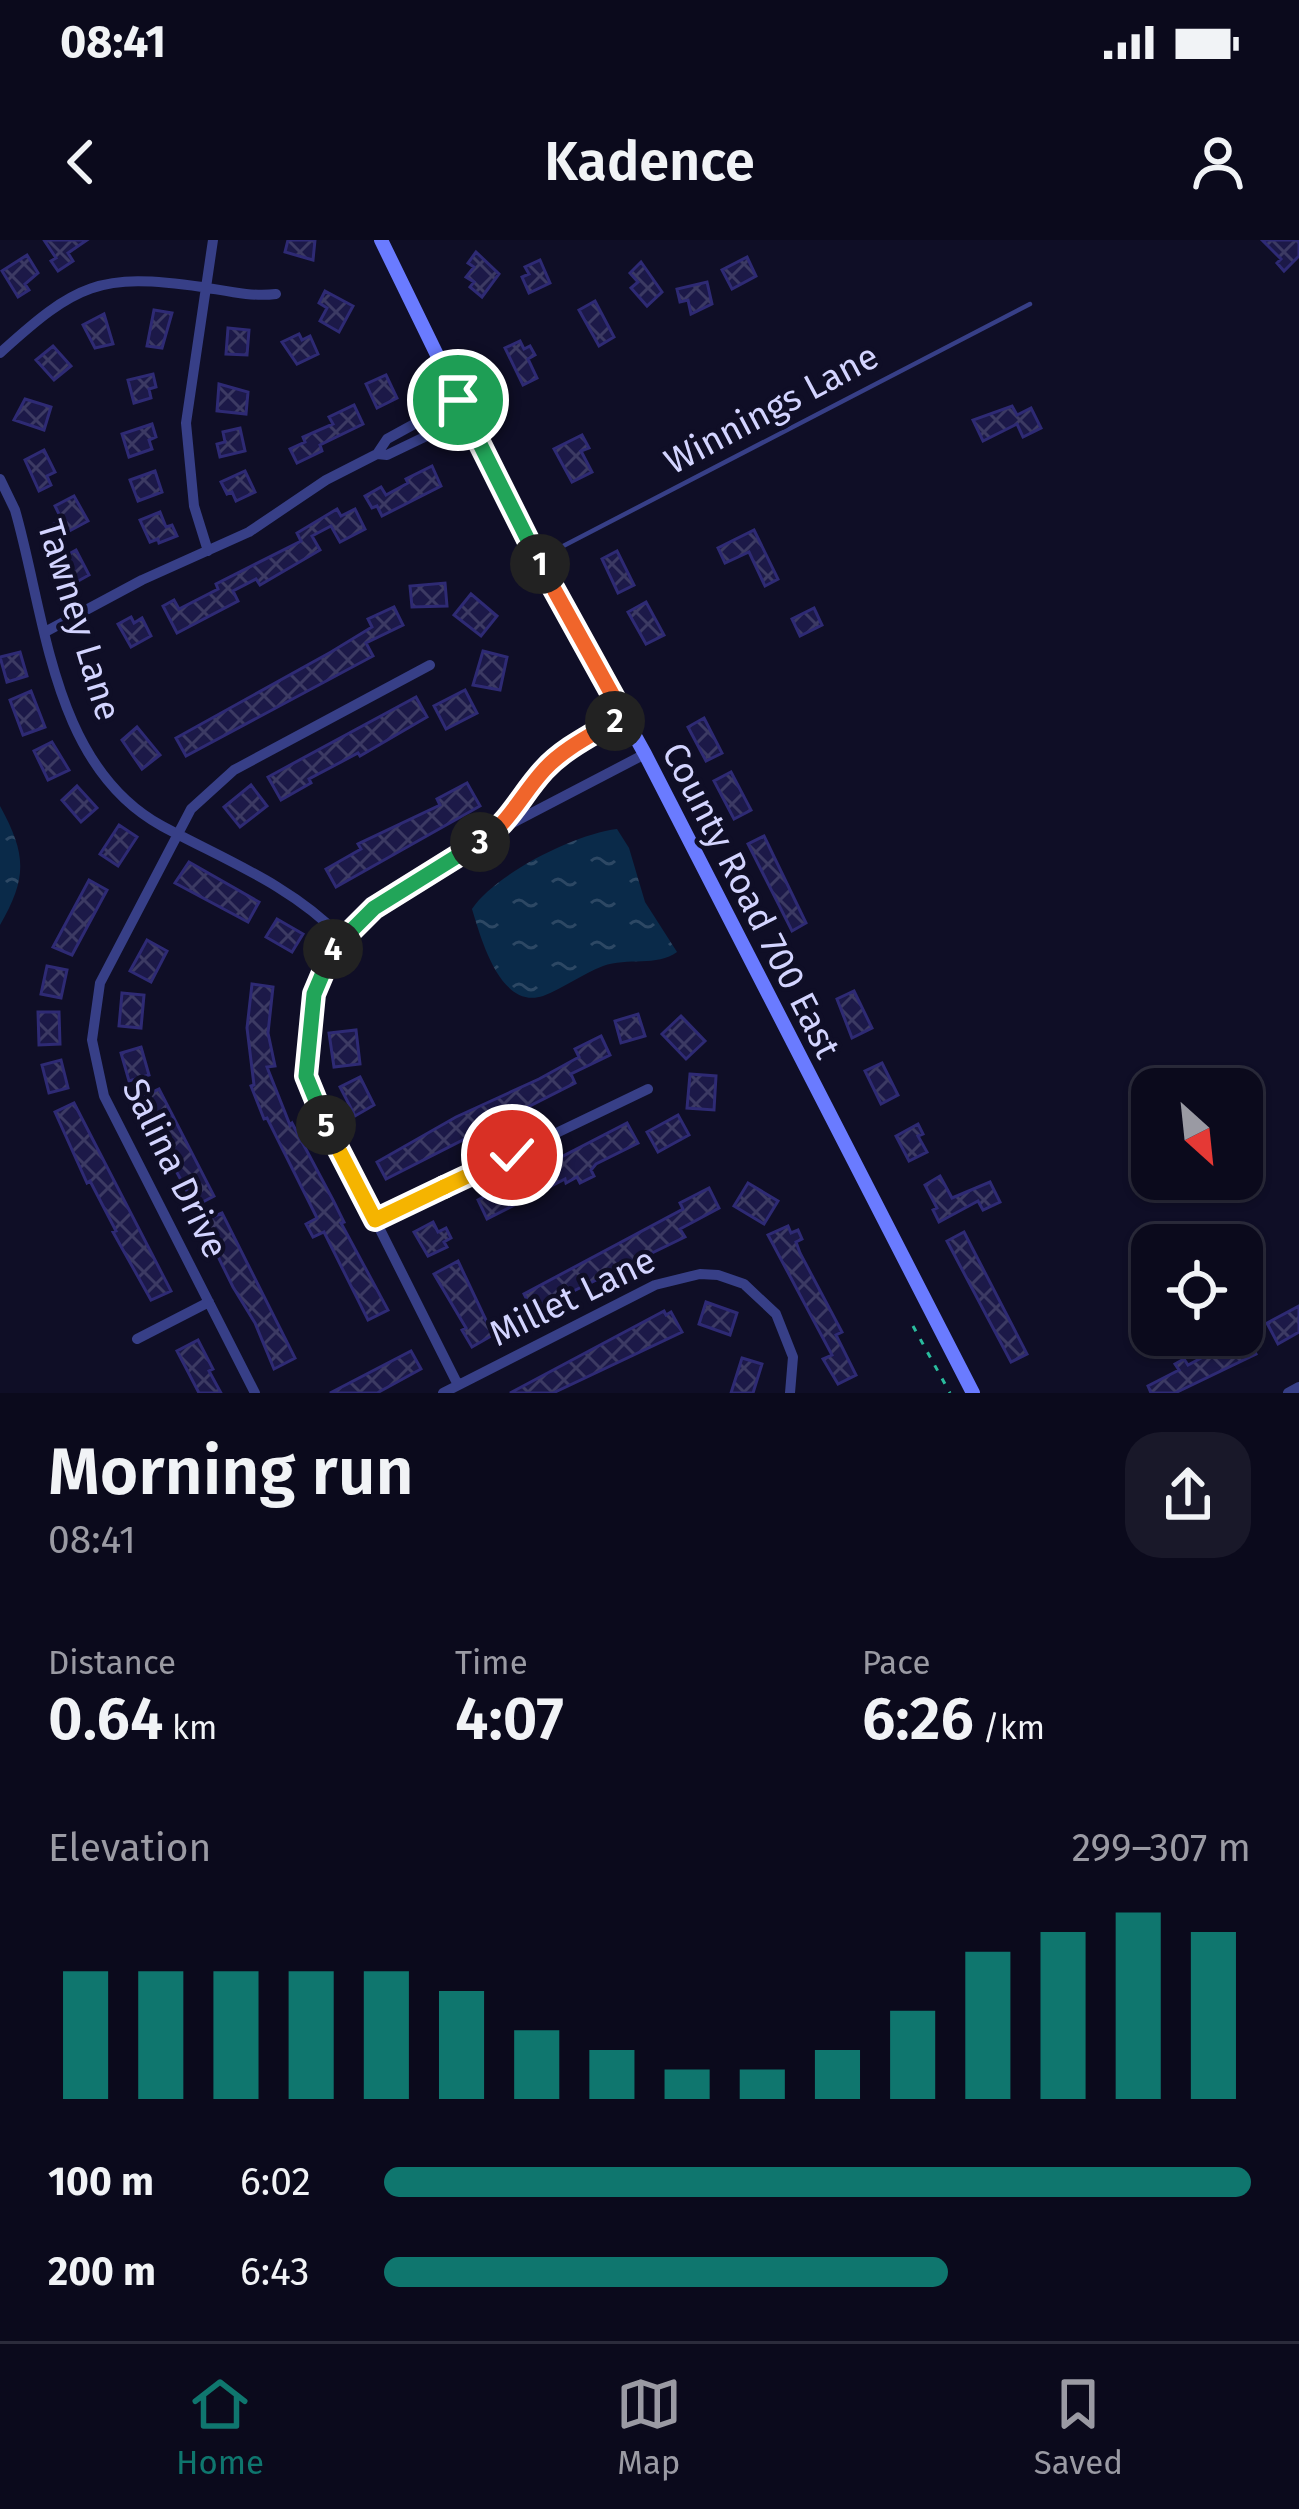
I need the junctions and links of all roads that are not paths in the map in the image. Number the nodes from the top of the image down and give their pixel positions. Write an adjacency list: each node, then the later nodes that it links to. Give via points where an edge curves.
1 (214, 240): 3 (street)
2 (381, 240): 7 (main road, County Road 700 East)
3 (204, 287): 4 (street); 6 (street, via 143,278 101,284 56,306); 11 (street, via 186,449)
4 (276, 294)
5 (1030, 304): 12 (lane, Winnings Lane)
6 (0, 353)
7 (458, 400): 8 (main road, County Road 700 East); 9 (street, via 387,439)
8 (466, 417): 9 (street); 12 (main road, County Road 700 East)
9 (377, 454): 11 (street)
10 (0, 479): 13 (street, Tawney Lane)
11 (208, 551): 13 (street)
12 (537, 560): 15 (main road, County Road 700 East)
13 (45, 632): 18 (street, Tawney Lane, via 68,709 100,770 134,807)
14 (430, 665): 18 (street, Salina Drive, via 234,770)
15 (624, 716): 16 (main road, County Road 700 East); 17 (street, via 561,754)
16 (645, 754): 17 (street); 29 (main road, County Road 700 East)
17 (499, 830): 19 (street)
18 (176, 833): 19 (street, Tawney Lane, via 291,893); 22 (street, Salina Drive, via 100,983 93,1054 110,1109)
19 (341, 937): 21 (street, via 314,994 306,1076)
20 (648, 1089): 21 (street)
21 (375, 1220): 24 (street)
22 (209, 1302): 23 (street); 26 (street, Salina Drive)
23 (137, 1340)
24 (458, 1385): 27 (street, Millet Lane); 28 (street, Millet Lane, via 655,1285 718,1275 744,1284 784,1327 793,1357)
25 (1299, 1387): 30 (street)
26 (255, 1393)
27 (443, 1393)
28 (790, 1393)
29 (973, 1393)
30 (1288, 1393)

